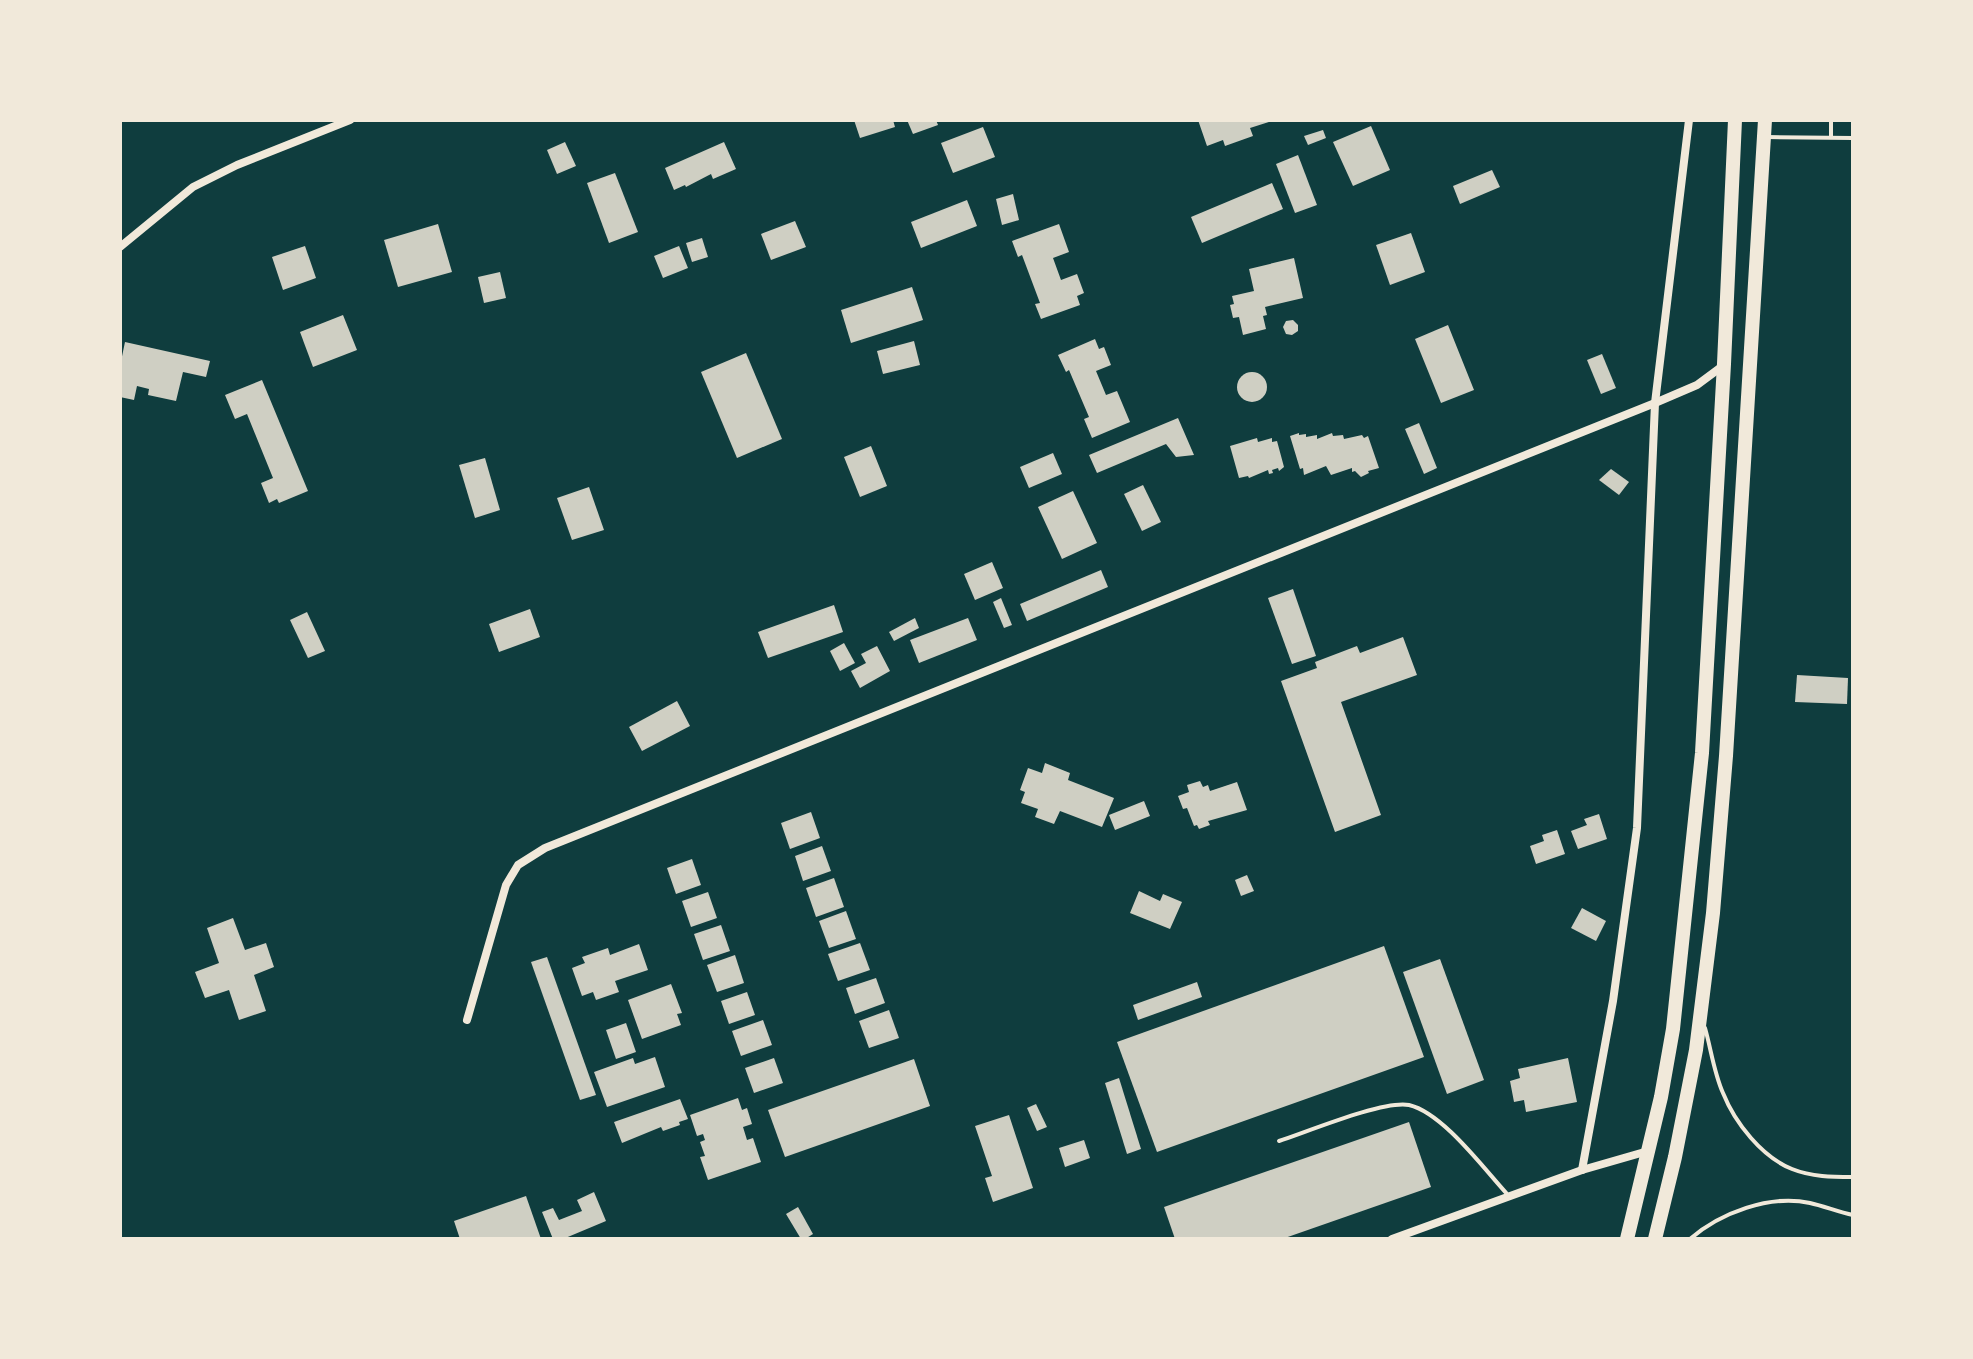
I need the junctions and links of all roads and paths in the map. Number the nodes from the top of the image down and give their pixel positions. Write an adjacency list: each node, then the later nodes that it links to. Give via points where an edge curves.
1 (350, 120): 9 (street, via 193,187)
2 (1689, 120): 11 (street)
3 (1735, 120): 10 (main road)
4 (1765, 120): 6 (main road)
5 (1831, 120): 7 (lane)
6 (1765, 137): 7 (lane); 12 (main road, via 1726,756)
7 (1831, 137): 8 (lane)
8 (1853, 138)
9 (120, 247)
10 (1724, 364): 11 (street, via 1697,385); 15 (main road, via 1702,753 1673,1029)
11 (1655, 403): 13 (street, via 545,848 518,865 506,885); 16 (street, via 1637,828)
12 (1701, 1014): 17 (lane, via 1723,1093 1745,1130 1771,1157 1792,1169); 22 (main road)
13 (467, 1020)
14 (1279, 1141): 18 (lane, via 1382,1107 1407,1105 1447,1130)
15 (1648, 1151): 16 (street); 21 (main road)
16 (1582, 1170): 18 (street)
17 (1853, 1177)
18 (1510, 1197): 20 (street)
19 (1853, 1215): 23 (lane, via 1810,1203 1775,1202 1729,1215)
20 (1392, 1239)
21 (1627, 1239)
22 (1655, 1239)
23 (1690, 1239)

